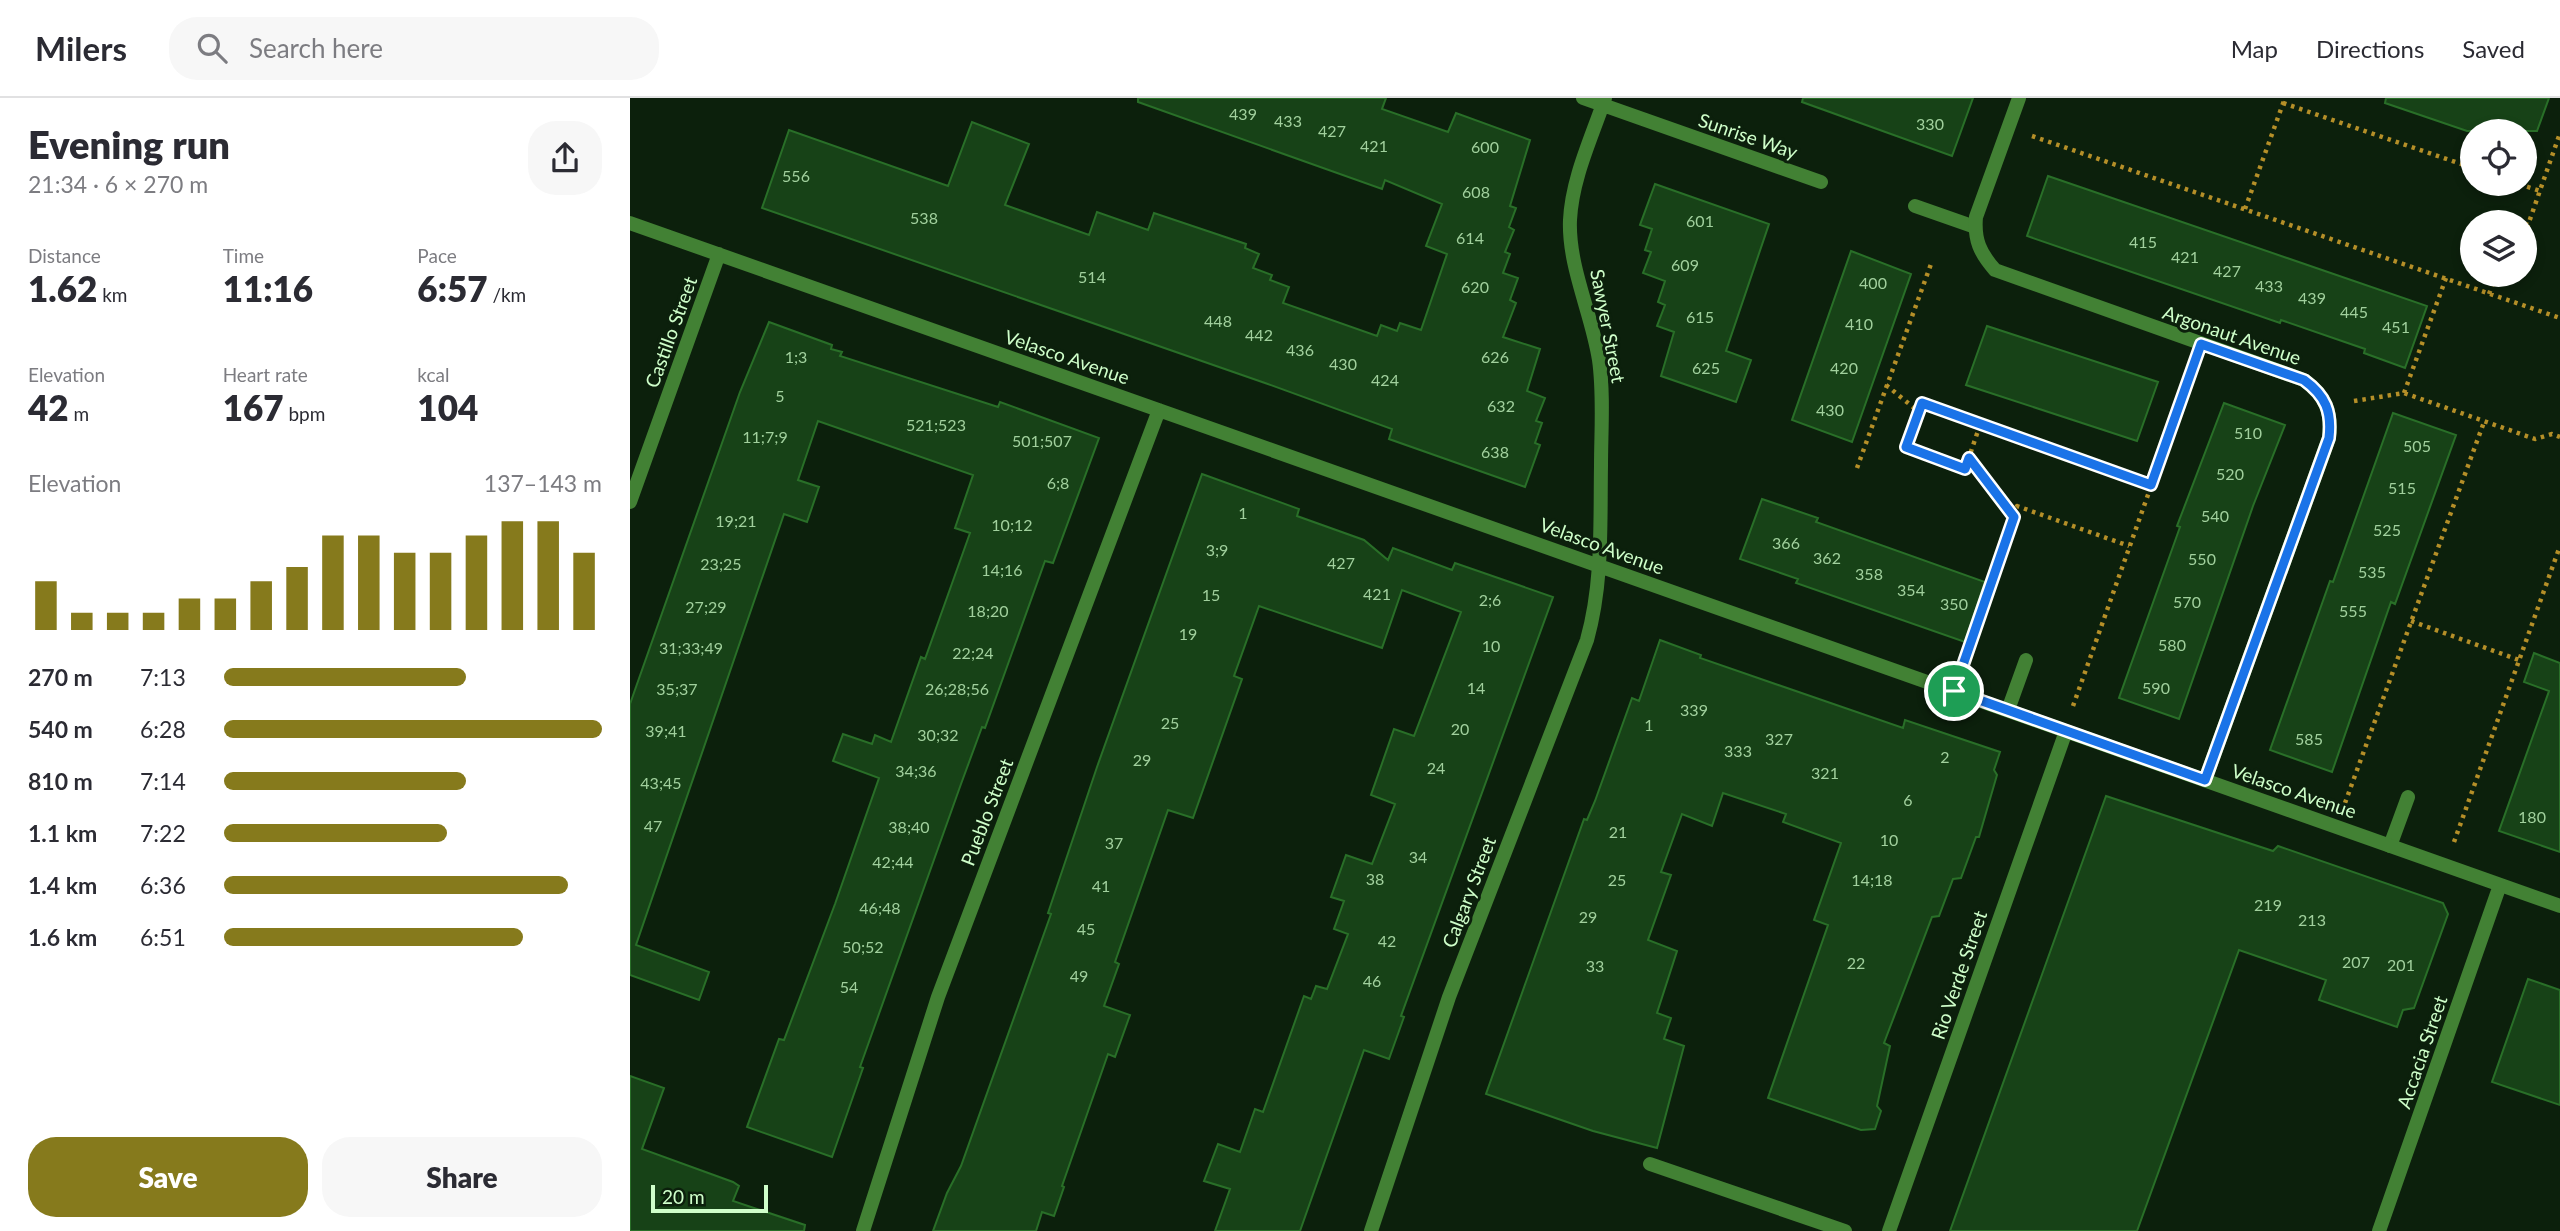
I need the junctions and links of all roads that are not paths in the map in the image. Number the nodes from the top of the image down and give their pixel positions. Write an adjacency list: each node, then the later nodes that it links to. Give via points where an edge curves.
1 (1583, 98): 3 (street, Sunrise Way)
2 (2019, 98): 7 (street)
3 (1604, 102): 4 (street, Sunrise Way); 11 (street, Sawyer Street, via 1574,187 1570,221 1602,393)
4 (1821, 182)
5 (1915, 206): 7 (street)
6 (630, 223): 8 (street, Velasco Avenue)
7 (1975, 227): 15 (street, Argonaut Avenue, via 1982,256 1995,270 2304,380 2328,405 2329,438)
8 (719, 254): 9 (street, Velasco Avenue); 10 (street, Castillo Street)
9 (1159, 410): 11 (street, Velasco Avenue); 21 (street, Pueblo Street, via 938,997)
10 (630, 502)
11 (1600, 566): 13 (street, Velasco Avenue); 22 (street, Calgary Street, via 1587,640 1450,997)
12 (2026, 660): 13 (street)
13 (2008, 710): 14 (street, Velasco Avenue)
14 (2066, 731): 15 (street, Velasco Avenue); 24 (street, Rio Verde Street)
15 (2205, 780): 17 (street, Velasco Avenue)
16 (2408, 797): 17 (street)
17 (2390, 846): 18 (street, Velasco Avenue)
18 (2500, 885): 19 (street, Velasco Avenue); 25 (street, Accacia Street)
19 (2560, 906)
20 (1650, 1164): 23 (street)
21 (863, 1231)
22 (1371, 1231)
23 (1845, 1231)
24 (1889, 1231)
25 (2379, 1231)

